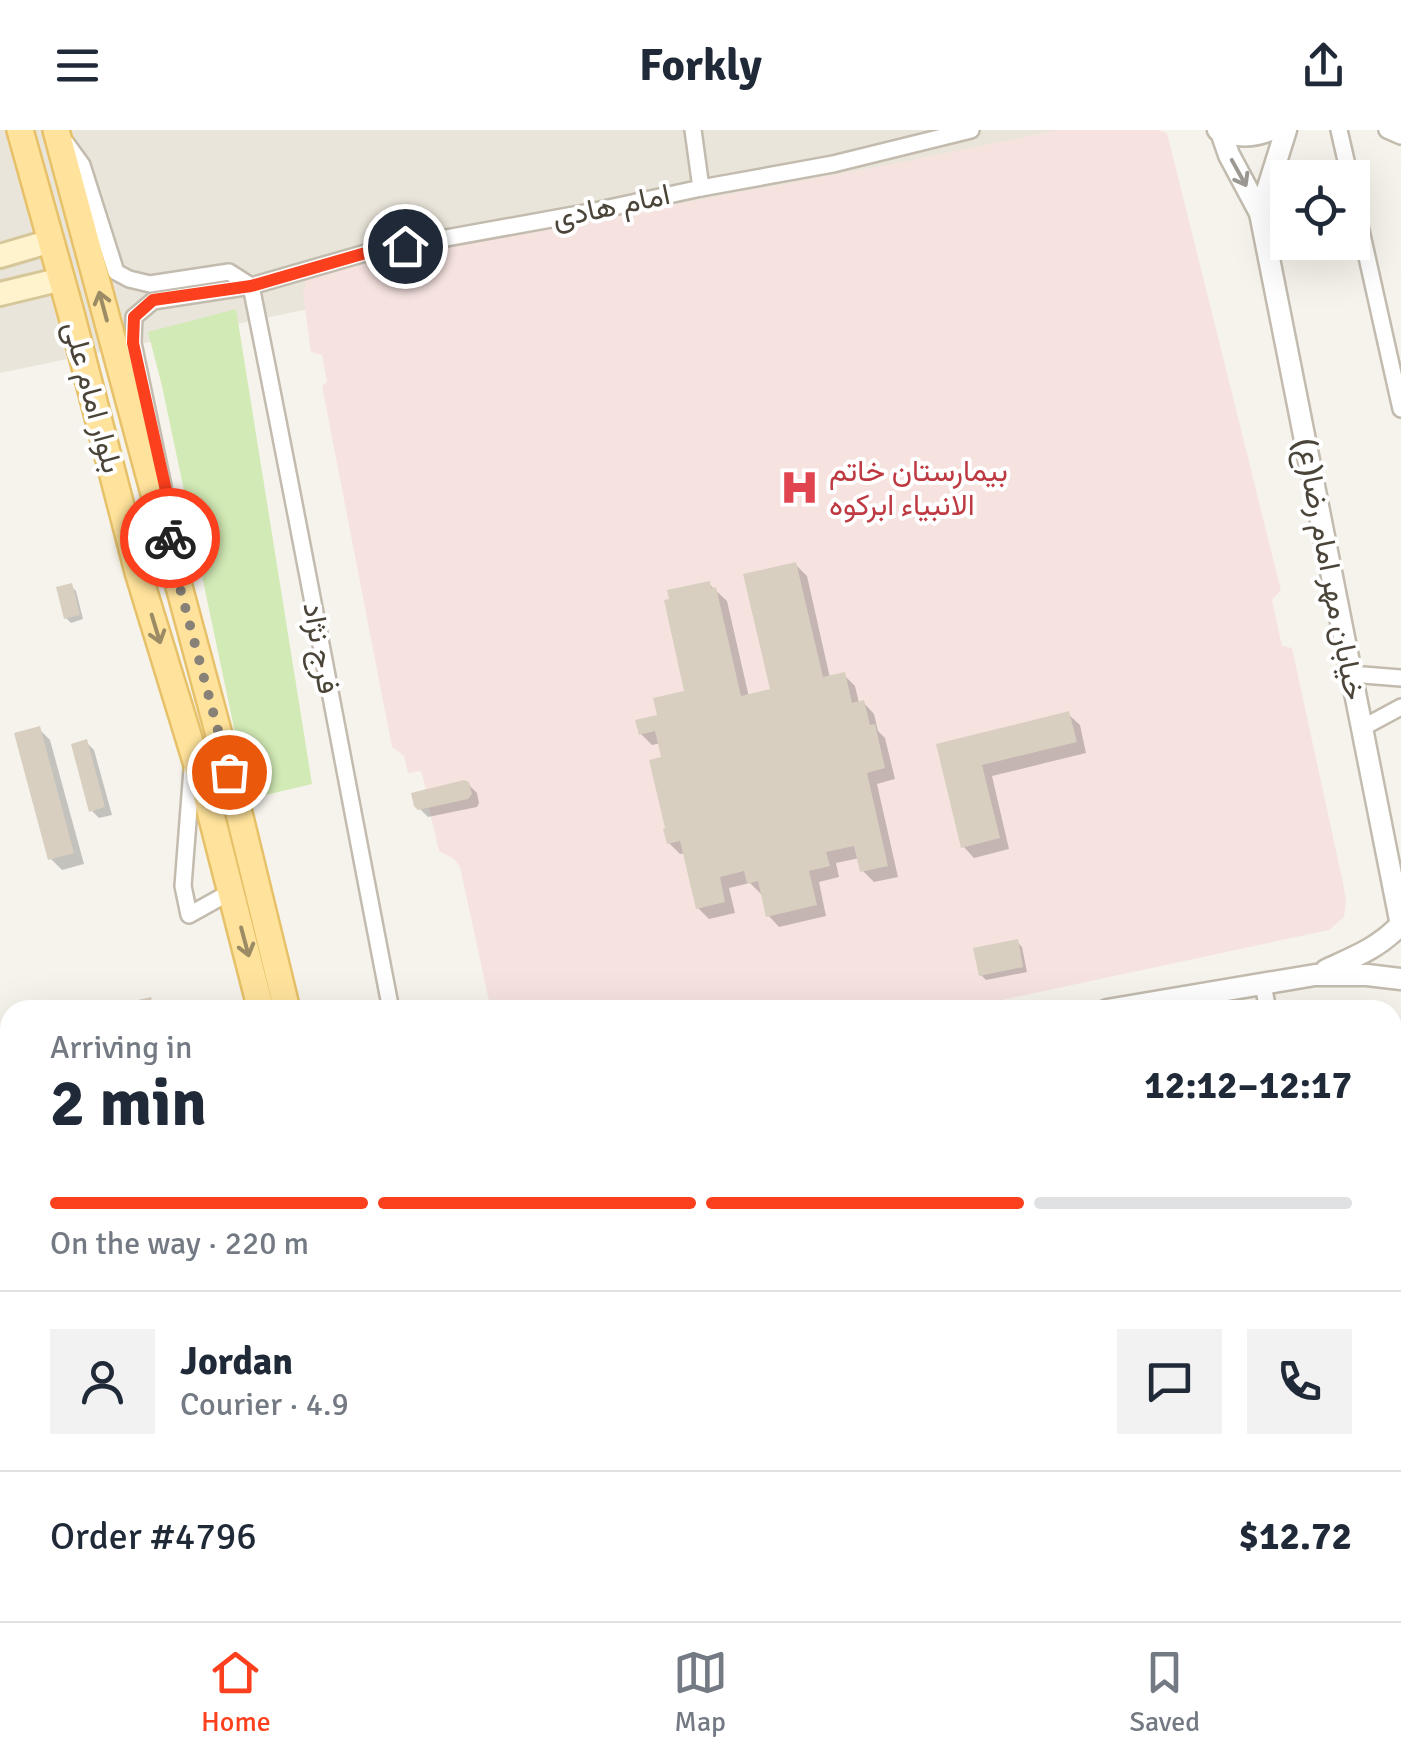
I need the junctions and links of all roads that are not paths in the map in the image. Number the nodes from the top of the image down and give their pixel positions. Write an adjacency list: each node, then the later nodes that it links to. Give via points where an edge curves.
1 (20, 130): 14 (main road, بلوار امام علی)
2 (56, 130): 18 (street, via 82,165 116,272 150,284 228,272); 21 (main road, بلوار امام علی, one-way to 2)
3 (693, 130): 12 (street)
4 (971, 130): 12 (street, امام هادی)
5 (1270, 130): 9 (street, via 1240,136)
6 (1286, 130): 13 (street)
7 (1339, 130): 11 (street)
8 (1387, 130): 10 (street)
9 (1220, 131): 13 (street, one-way to 13)
10 (1401, 136)
11 (1346, 160)
12 (701, 188): 18 (street, امام هادی, via 369,252)
13 (1260, 213): 22 (street, خیابان مهر امام رضا(ع))
14 (51, 241): 15 (main road); 17 (main road, بلوار امام علی)
15 (0, 256)
16 (1368, 260): 20 (street)
17 (62, 279): 19 (main road); 26 (main road, بلوار امام علی, one-way to 26, via 138,572)
18 (251, 286): 21 (street, امام هادی, via 153,300 134,317 133,343 167,495); 36 (street, فرج نژاد)
19 (0, 294)
20 (1401, 409)
21 (171, 554): 27 (main road, بلوار امام علی)
22 (1351, 674): 23 (street); 25 (street, خیابان مهر امام رضا(ع))
23 (1401, 678)
24 (1401, 706): 25 (street)
25 (1362, 728): 30 (street, خیابان مهر امام رضا(ع))
26 (193, 750): 28 (main road, بلوار امام علی); 29 (street, via 183,886 189,915)
27 (241, 821): 28 (main road); 35 (main road, بلوار امام علی)
28 (215, 828): 29 (main road, بلوار امام علی)
29 (232, 891): 34 (main road, بلوار امام علی, one-way to 34)
30 (1401, 925): 31 (street, via 1362,956)
31 (1315, 976): 32 (street); 33 (street)
32 (1401, 978)
33 (1263, 985): 37 (street); 38 (street)
34 (259, 1000)
35 (285, 1000)
36 (389, 1000)
37 (1170, 1000)
38 (1266, 1000)

